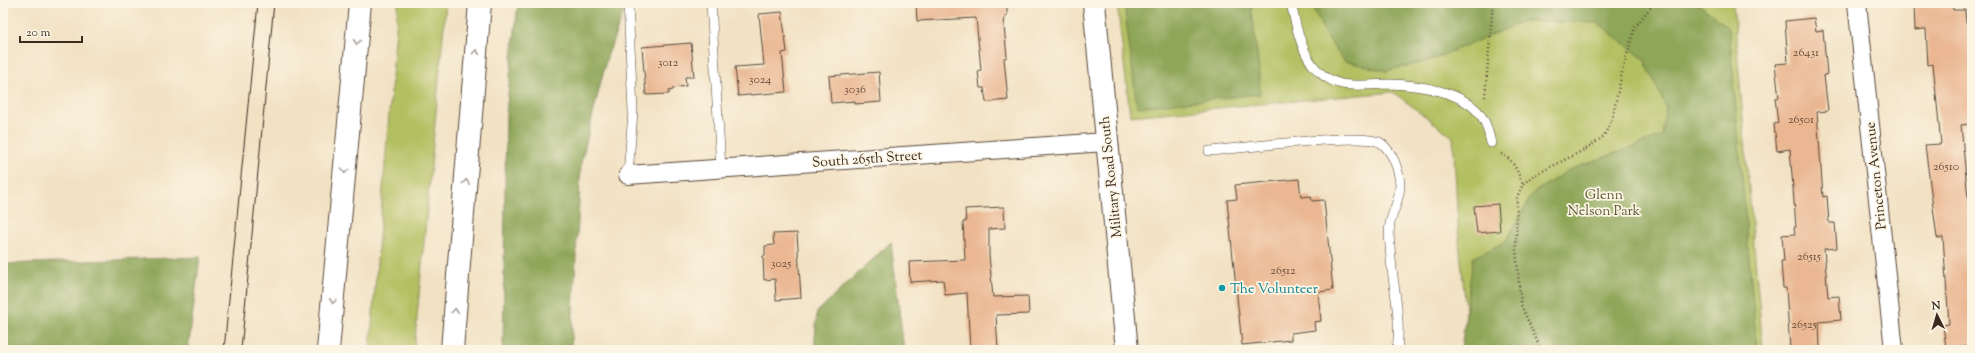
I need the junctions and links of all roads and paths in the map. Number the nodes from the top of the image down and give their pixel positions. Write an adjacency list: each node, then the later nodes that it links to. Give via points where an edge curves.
1 (360, 3): 17 (main road, one-way to 17)
2 (480, 3): 18 (main road, one-way to 2)
3 (628, 3): 15 (lane, via 633,112)
4 (712, 3): 14 (lane)
5 (1094, 3): 11 (main road, Military Road South)
6 (1291, 3): 10 (lane, via 1301,41 1312,63 1334,82 1344,86 1389,84 1426,87 1447,93 1475,108)
7 (1493, 3): 10 (path)
8 (1654, 3): 16 (path, via 1635,27 1622,68 1612,119 1604,136 1588,148 1533,176)
9 (1857, 3): 22 (street, Princeton Avenue)
10 (1483, 118): 12 (lane)
11 (1106, 142): 14 (street, South 265th Street); 19 (main road, Military Road South)
12 (1491, 143): 16 (path, via 1494,151 1506,155 1512,162)
13 (1209, 151): 20 (lane, via 1340,139 1380,142 1391,154 1400,186 1390,223)
14 (721, 168): 15 (street, South 265th Street)
15 (628, 175)
16 (1523, 184): 21 (path, via 1517,197 1516,250 1521,306)
17 (328, 350)
18 (452, 350)
19 (1127, 350)
20 (1398, 350)
21 (1541, 350)
22 (1894, 350)

